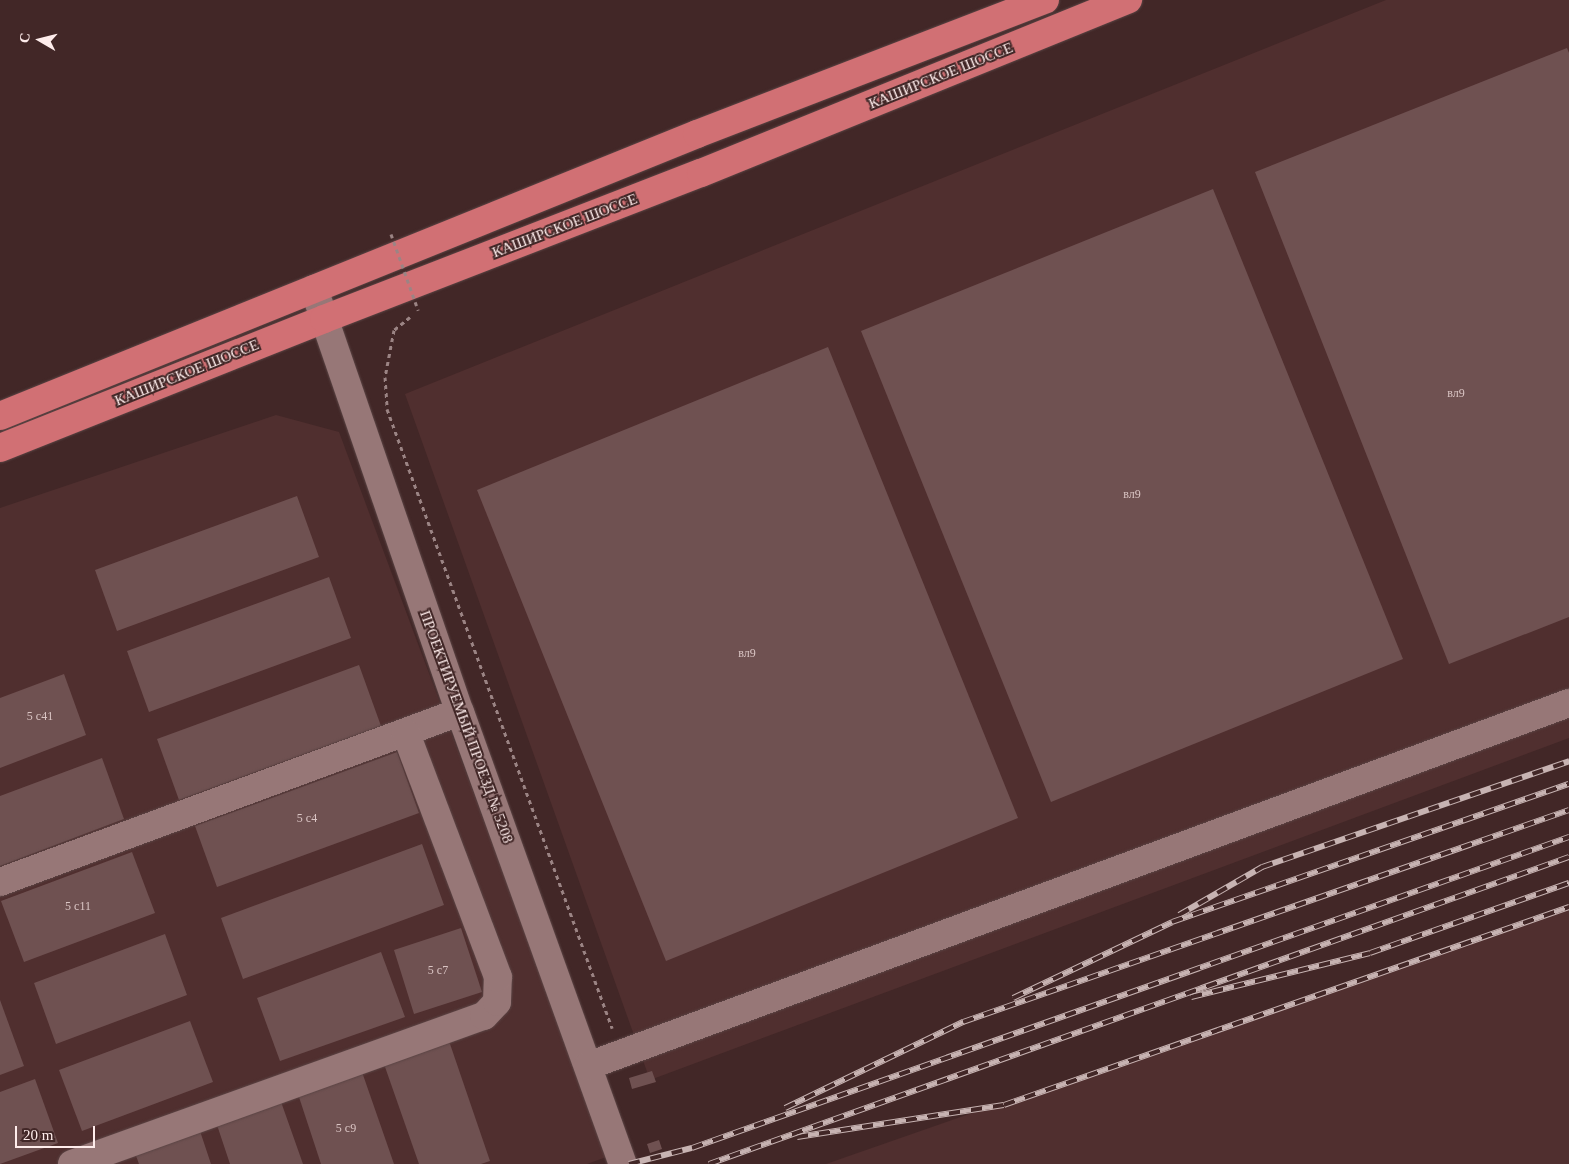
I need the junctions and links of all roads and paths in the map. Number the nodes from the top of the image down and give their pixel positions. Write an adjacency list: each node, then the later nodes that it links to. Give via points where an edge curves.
1 (1045, 0): 4 (main road, КАШИРСКОЕ ШОССЕ, via 697,134)
2 (1128, 0): 5 (main road, КАШИРСКОЕ ШОССЕ, via 691,177)
3 (391, 234): 12 (path, bridge, via 418,310 394,330 385,376 387,409)
4 (314, 289): 5 (street, ПРОЕКТИРУЕМЫЙ ПРОЕЗД № 5208); 6 (main road, КАШИРСКОЕ ШОССЕ)
5 (324, 319): 7 (main road, КАШИРСКОЕ ШОССЕ); 9 (street, ПРОЕКТИРУЕМЫЙ ПРОЕЗД № 5208)
6 (0, 416)
7 (0, 448)
8 (1569, 703): 12 (street)
9 (460, 712): 10 (street); 13 (street, ПРОЕКТИРУЕМЫЙ ПРОЕЗД № 5208)
10 (406, 732): 11 (street); 14 (street, via 498,977 497,1002 484,1016)
11 (0, 882)
12 (620, 1054): 13 (street)
13 (588, 1066): 15 (street, ПРОЕКТИРУЕМЫЙ ПРОЕЗД № 5208)
14 (72, 1164)
15 (623, 1164)

